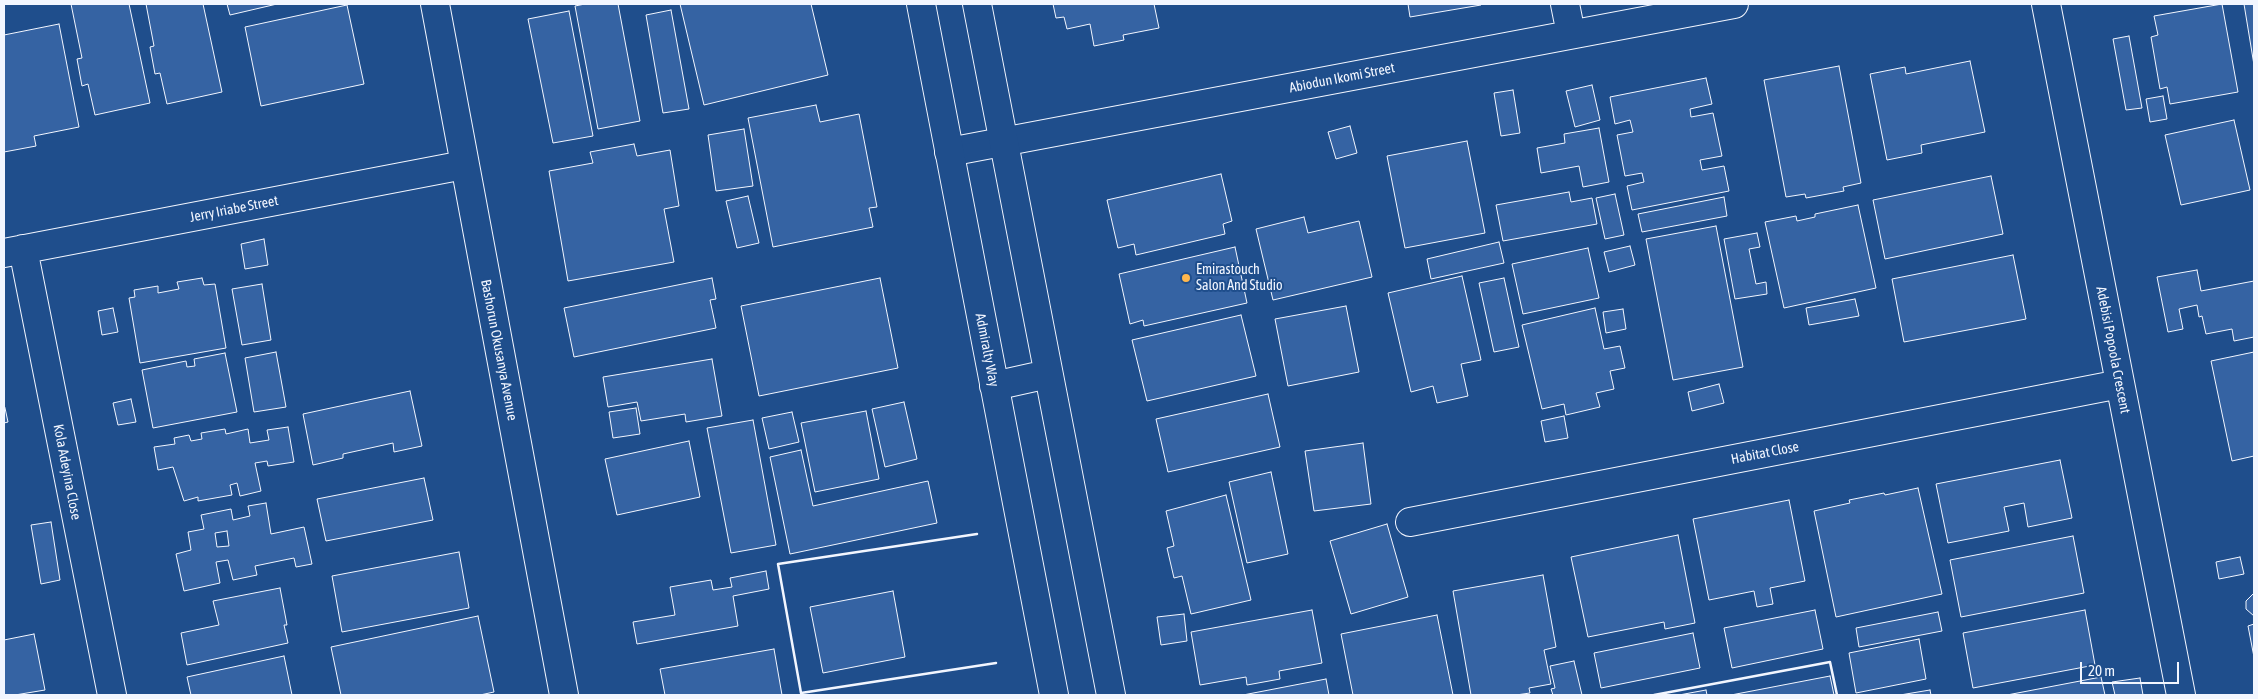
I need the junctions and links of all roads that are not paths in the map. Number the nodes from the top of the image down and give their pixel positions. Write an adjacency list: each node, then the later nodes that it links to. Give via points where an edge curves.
1 (435, 4): 10 (street, Bashorun Okusanya Avenue)
2 (921, 4): 9 (street, Admiralty Way)
3 (977, 4): 8 (street)
4 (1565, 4): 7 (street)
5 (1734, 4): 7 (street, Abiodun Ikomi Street)
6 (2046, 4): 13 (street, Adebisi Popoola Crescent)
7 (1571, 34): 8 (street, Abiodun Ikomi Street)
8 (1004, 141): 9 (street, Abiodun Ikomi Street); 12 (street)
9 (949, 152): 14 (street, Admiralty Way)
10 (464, 165): 11 (street, Jerry Iriabe Street); 17 (street, Bashorun Okusanya Avenue)
11 (14, 251): 16 (street, Kola Adeyina Close)
12 (1048, 374): 14 (street); 19 (street)
13 (2120, 384): 15 (street, Habitat Close); 20 (street, Adebisi Popoola Crescent)
14 (994, 386): 18 (street, Admiralty Way)
15 (1410, 522)
16 (112, 695)
17 (564, 695)
18 (1054, 695)
19 (1110, 695)
20 (2181, 695)

